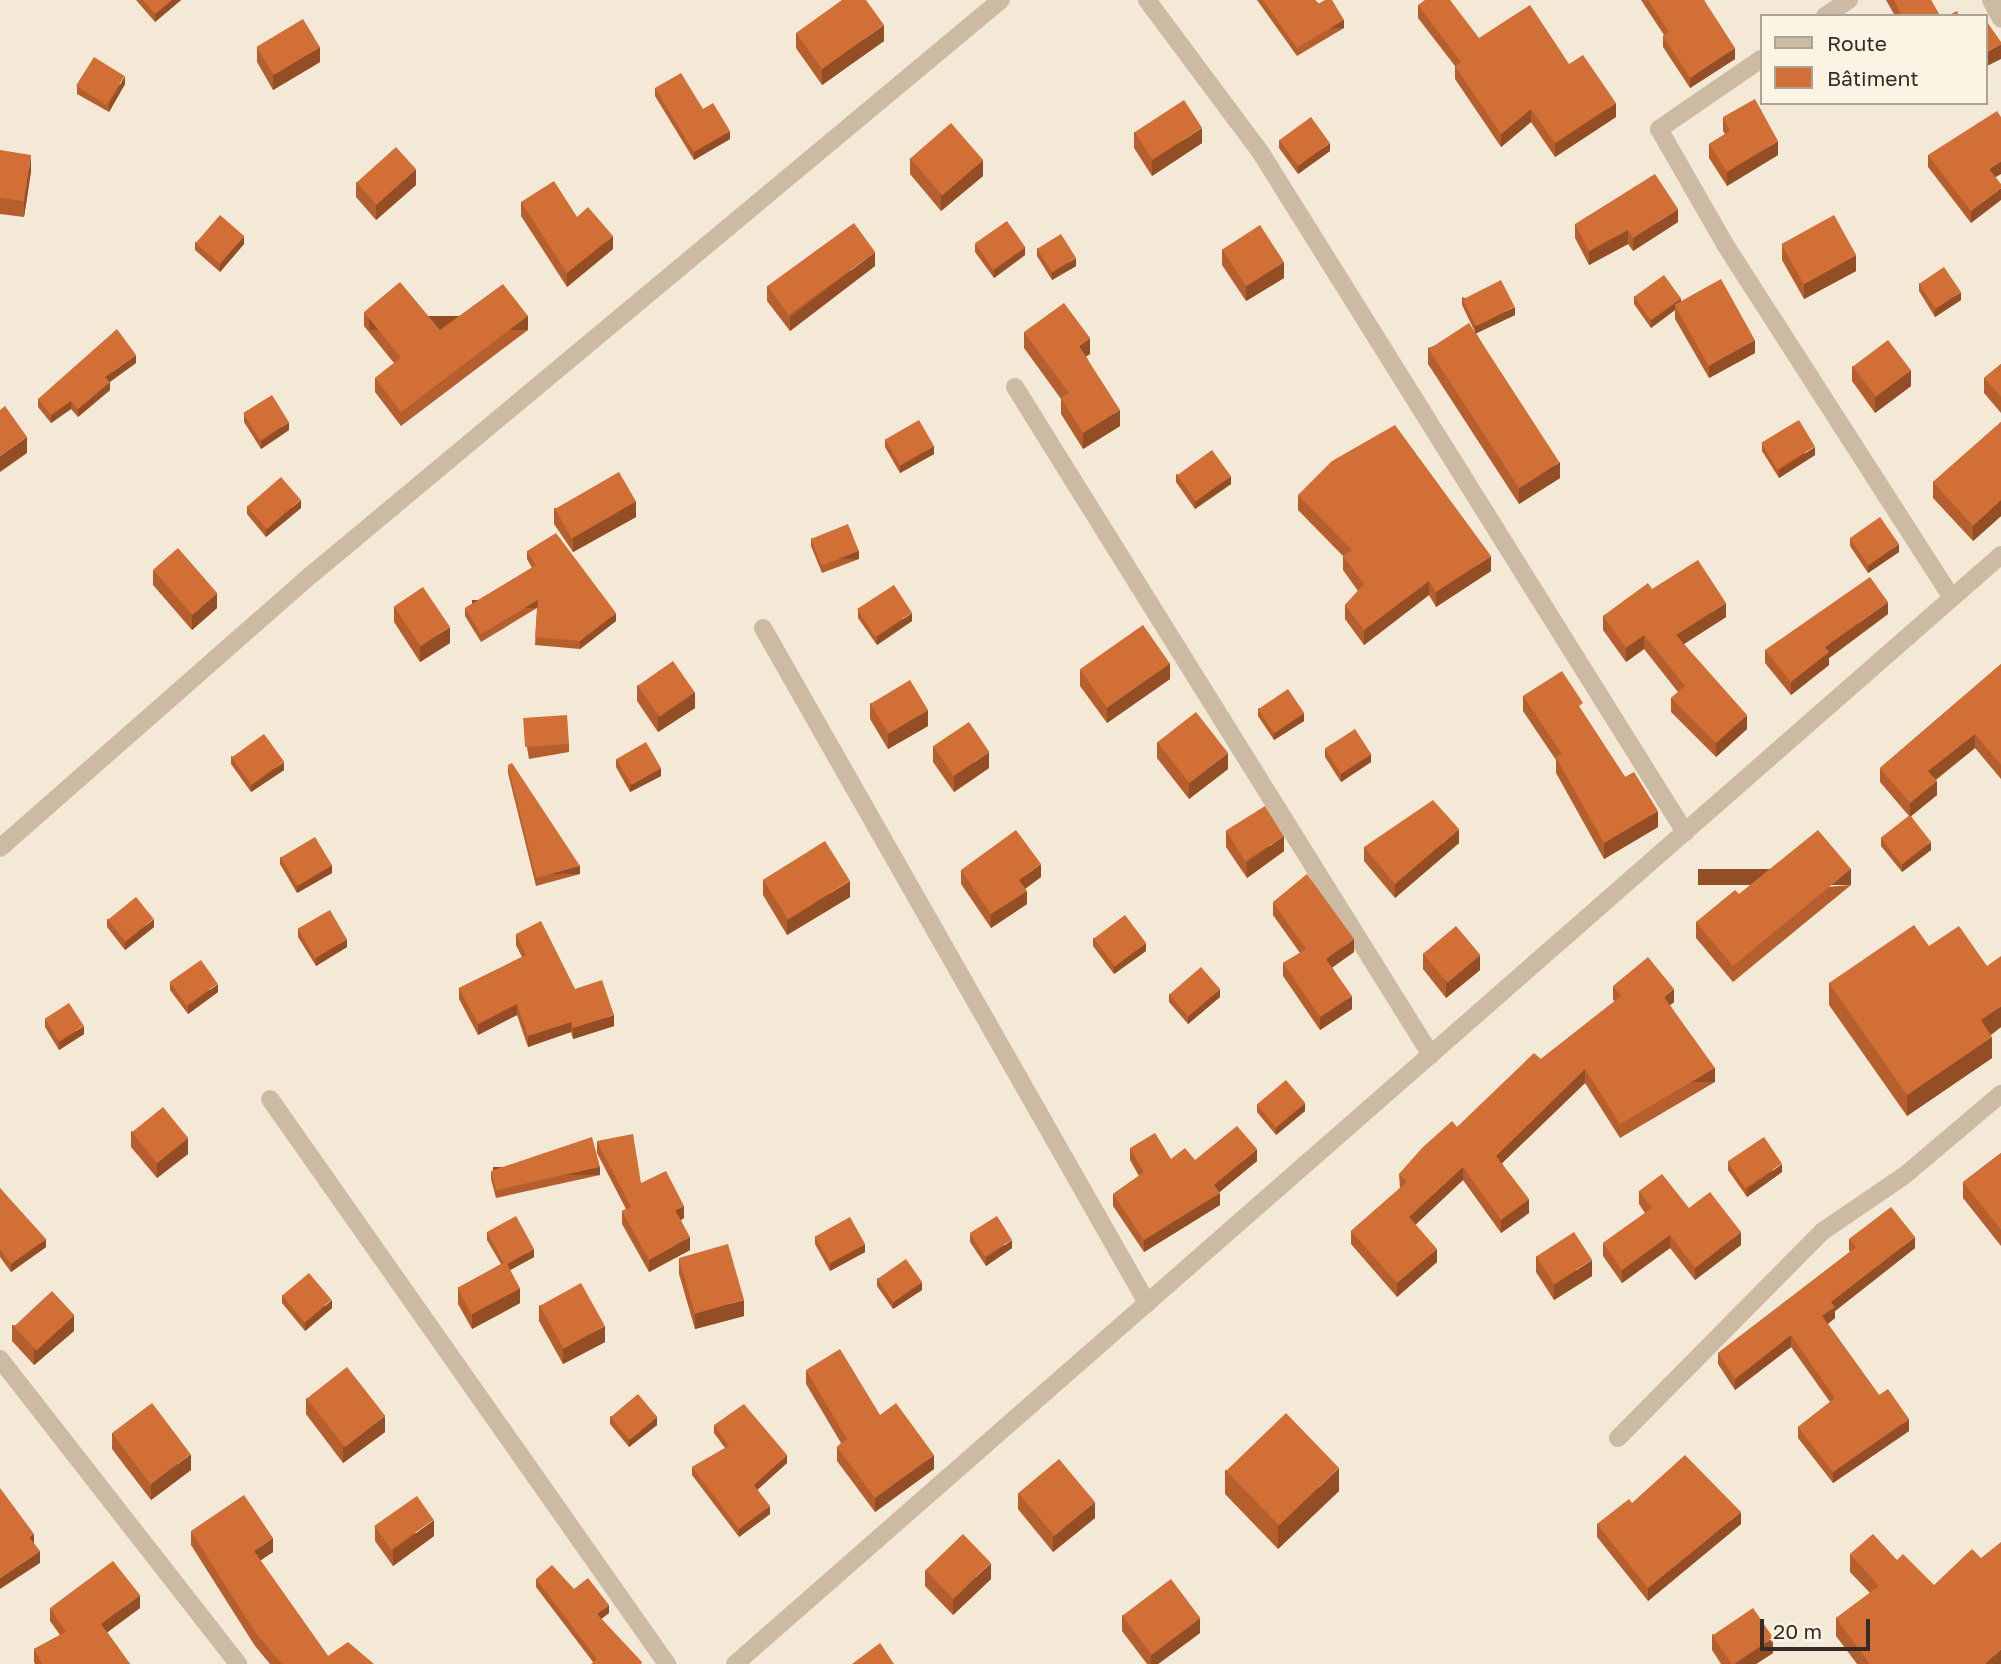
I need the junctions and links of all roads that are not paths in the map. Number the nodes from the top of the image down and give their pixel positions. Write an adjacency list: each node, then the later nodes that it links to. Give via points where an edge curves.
1 (1001, 0): 13 (street, via 322,566)
2 (1147, 0): 12 (street, via 1261,153)
3 (1849, 0): 5 (street)
4 (1991, 0): 6 (street)
5 (1828, 14)
6 (2001, 19)
7 (1759, 60): 10 (street, via 1659,129 1726,246)
8 (1015, 387): 14 (street)
9 (2001, 555): 10 (street)
10 (1952, 598): 12 (street)
11 (763, 628): 17 (street)
12 (1685, 832): 14 (street)
13 (0, 848)
14 (1431, 1055): 17 (street)
15 (2001, 1094): 19 (street, via 1905,1175 1823,1231)
16 (270, 1099): 21 (street)
17 (1147, 1303): 22 (street)
18 (0, 1359): 20 (street)
19 (1618, 1438)
20 (238, 1664)
21 (667, 1664)
22 (735, 1664)

